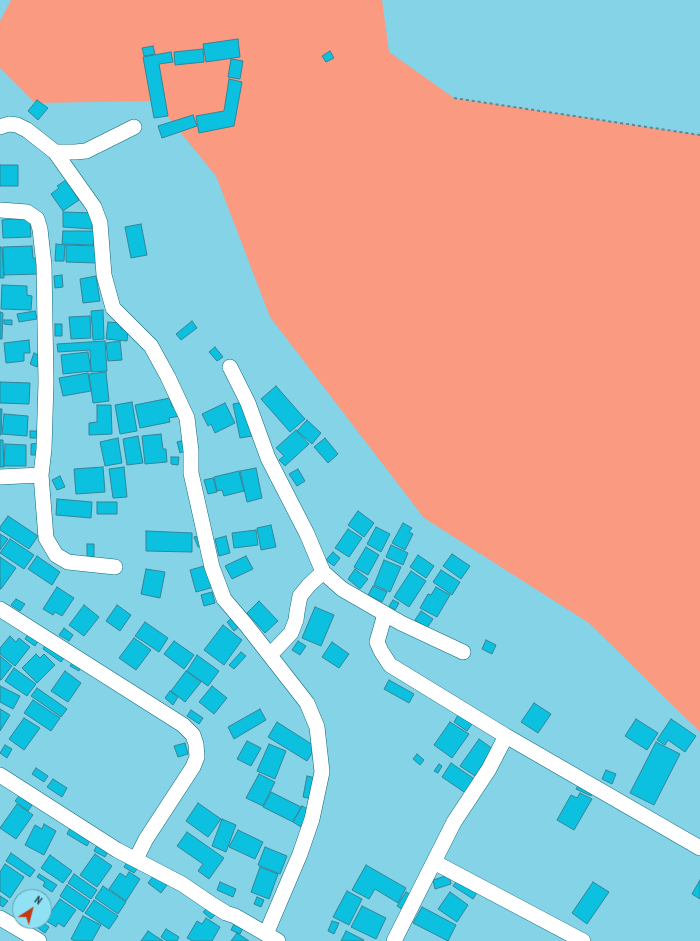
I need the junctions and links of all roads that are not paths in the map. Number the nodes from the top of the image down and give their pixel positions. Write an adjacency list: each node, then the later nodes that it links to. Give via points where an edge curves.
1 (0, 127): 3 (street, via 8,124 17,125)
2 (134, 127): 3 (street, via 86,151)
3 (55, 152): 13 (street, via 94,207 100,223 104,275 113,308 151,346 187,418 191,473 212,567 224,599)
4 (0, 210): 6 (street, via 27,212 37,218 40,229 44,266 46,367)
5 (230, 367): 9 (street, via 248,403 268,458 307,534)
6 (41, 475): 7 (street); 8 (street, via 46,538 56,555 68,562)
7 (0, 477)
8 (115, 567)
9 (323, 572): 11 (street, via 342,589); 13 (street, via 300,596 291,633)
10 (0, 609): 17 (street, via 183,725 193,735 197,757 193,767 146,839)
11 (386, 614): 12 (street); 14 (street, via 377,642 390,665)
12 (463, 652)
13 (270, 655): 20 (street, via 307,703 317,727 322,772 312,819)
14 (506, 736): 16 (street); 18 (street, via 489,769 454,822)
15 (0, 775): 17 (street, via 117,850)
16 (700, 848)
17 (136, 859): 20 (street, via 182,884 226,913)
18 (434, 862): 22 (street); 23 (street)
19 (0, 918): 21 (street)
20 (272, 937)
21 (39, 941)
22 (394, 941)
23 (583, 941)

